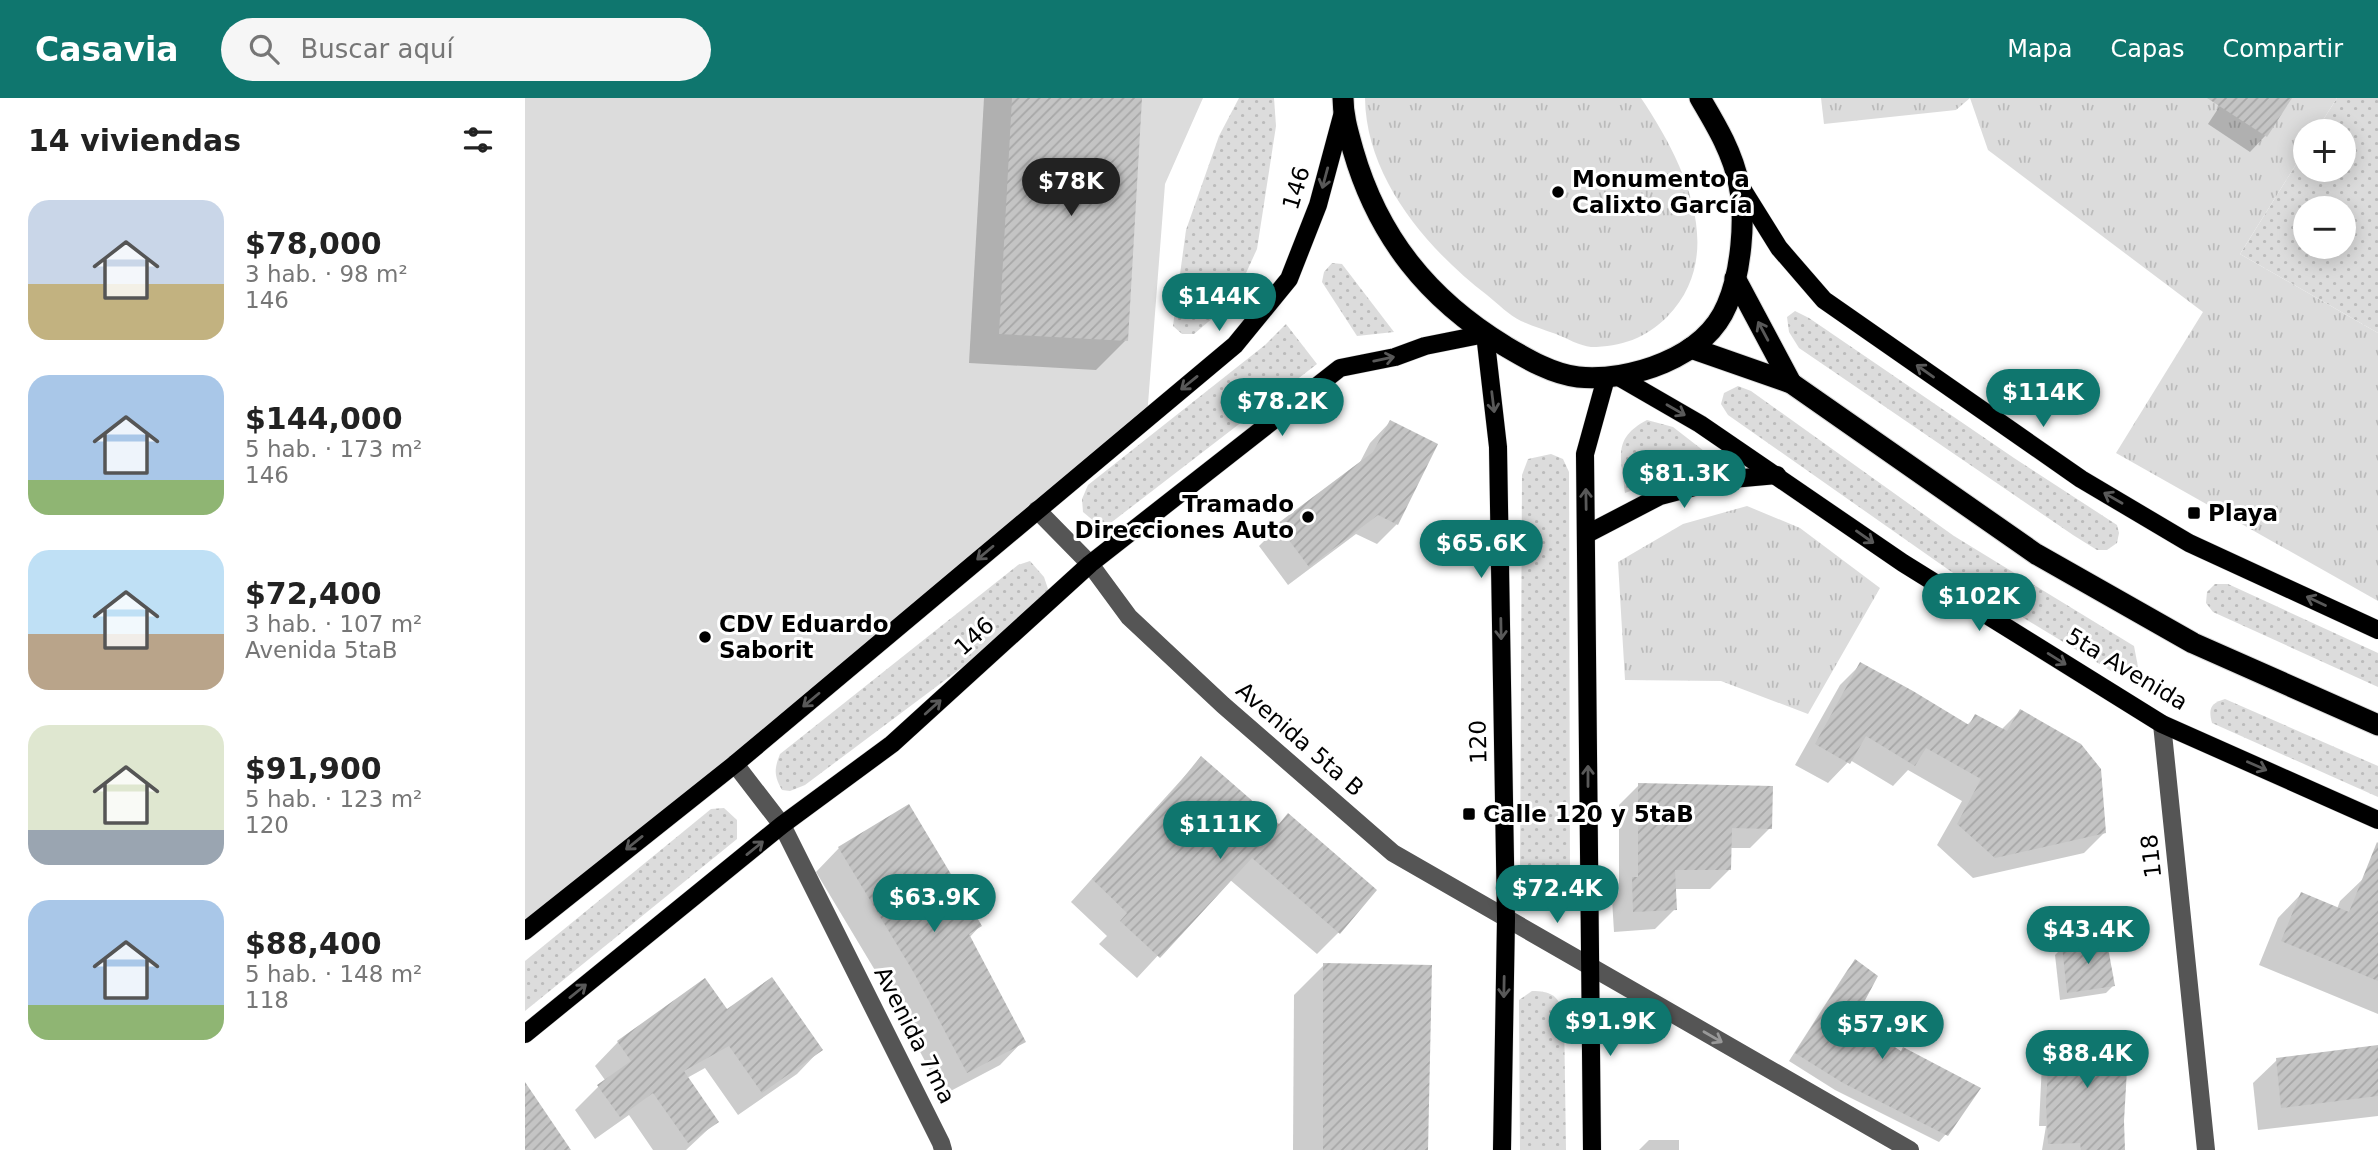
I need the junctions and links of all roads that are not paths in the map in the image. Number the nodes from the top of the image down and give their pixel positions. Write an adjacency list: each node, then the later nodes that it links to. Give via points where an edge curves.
1 (1700, 98): 3 (highway, via 1721,133)
2 (1343, 105): 5 (highway, via 1363,185 1386,230 1423,282); 10 (main road, 146, one-way to 10, via 1318,205 1289,279 1235,345)
3 (1739, 185): 4 (highway, via 1742,232); 13 (main road, one-way to 3, via 2189,543 2081,479 1835,308 1779,248)
4 (1735, 278): 6 (highway, via 1727,307); 8 (highway, one-way to 4)
5 (1485, 334): 7 (highway, via 1531,362 1575,376); 12 (main road, 146, one-way to 5, via 1340,368); 19 (main road, 120, one-way to 19, via 1498,447)
6 (1691, 348): 7 (highway, via 1654,366); 8 (highway)
7 (1611, 377): 9 (main road, 5ta Avenida, one-way to 9, via 1700,424); 11 (main road, one-way to 7, via 1585,454)
8 (1791, 383): 15 (highway, via 2036,554 2193,643)
9 (1777, 475): 11 (main road, via 1721,480 1660,496); 14 (main road, 5ta Avenida, one-way to 14, via 1903,563)
10 (1037, 509): 12 (street, Avenida 5ta B); 16 (main road, 146, one-way to 16)
11 (1587, 534): 21 (main road, one-way to 11)
12 (1090, 564): 18 (main road, 146, one-way to 12, via 892,744); 19 (street, Avenida 5ta B, via 1129,617 1394,853)
13 (2378, 630)
14 (2162, 724): 17 (main road, 5ta Avenida, one-way to 17); 27 (street, 118)
15 (2378, 724)
16 (734, 764): 18 (street, Avenida 7ma); 20 (main road, 146, one-way to 20)
17 (2378, 820)
18 (782, 825): 22 (main road, 146, one-way to 18); 23 (street, Avenida 7ma)
19 (1506, 919): 21 (street, Avenida 5ta B); 24 (main road, 120, one-way to 24)
20 (525, 930)
21 (1590, 967): 25 (main road); 26 (street, Avenida 5ta B, one-way to 26)
22 (525, 1034)
23 (945, 1148)
24 (1501, 1150)
25 (1592, 1150)
26 (1910, 1150)
27 (2206, 1150)

